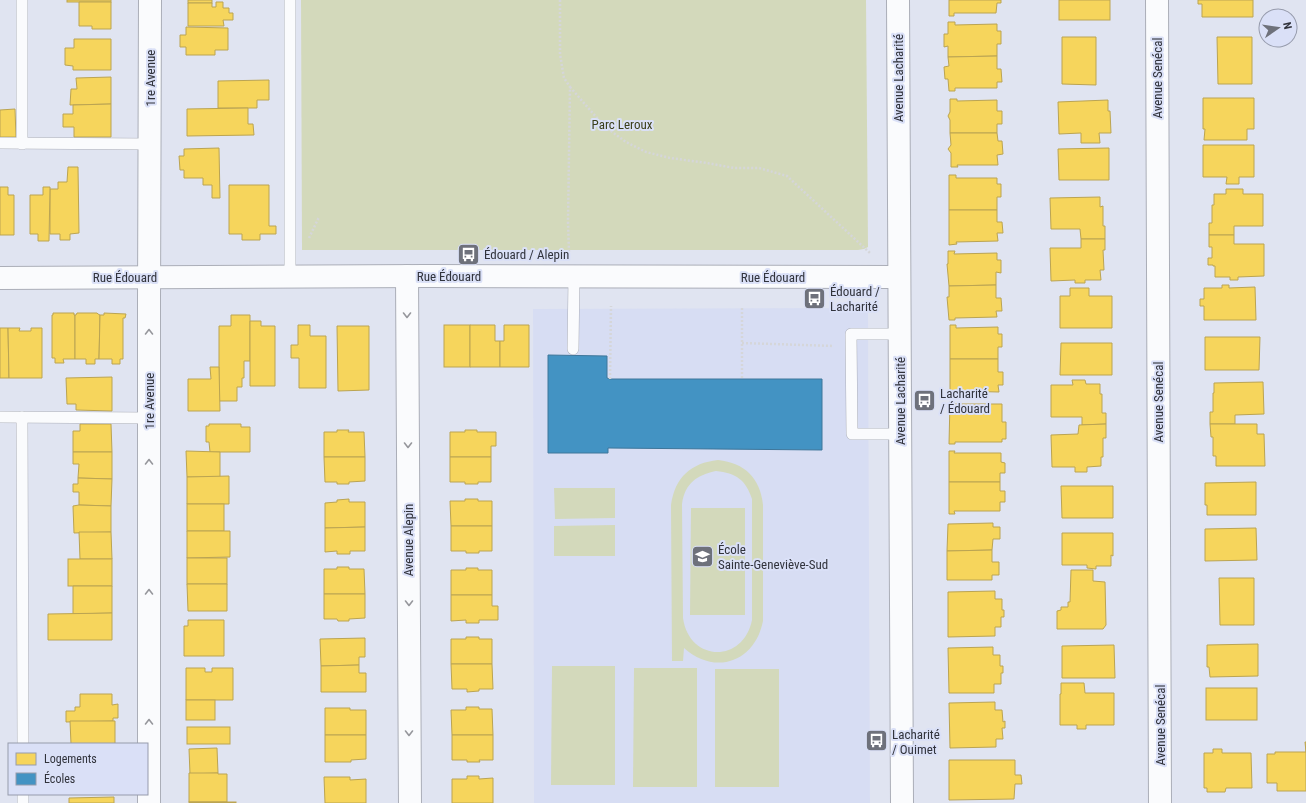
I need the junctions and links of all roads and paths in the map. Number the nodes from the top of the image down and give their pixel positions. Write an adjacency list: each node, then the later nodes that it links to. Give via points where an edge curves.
1 (22, 0): 9 (lane)
2 (150, 0): 10 (street, 1re Avenue)
3 (290, 0): 18 (lane)
4 (560, 0): 7 (path, via 560,54 564,78)
5 (898, 0): 16 (street, Avenue Lacharité)
6 (1157, 0): 37 (street, Avenue Senécal)
7 (570, 87): 13 (path, via 604,126 626,142 646,152 734,168 759,168 787,176); 14 (path)
8 (0, 143): 9 (lane)
9 (22, 144): 10 (lane)
10 (150, 144): 17 (street, 1re Avenue)
11 (319, 217): 12 (path)
12 (307, 241)
13 (870, 252)
14 (569, 253)
15 (406, 276): 18 (street, Rue Édouard); 19 (street, Rue Édouard); 35 (street, Avenue Alepin, one-way to 35)
16 (899, 276): 19 (street, Rue Édouard); 23 (street, Avenue Lacharité)
17 (149, 277): 18 (street, Rue Édouard); 20 (street, Rue Édouard); 31 (street, 1re Avenue, one-way to 17)
18 (290, 277)
19 (574, 277): 26 (lane)
20 (0, 278)
21 (611, 306): 28 (path)
22 (742, 306): 24 (path)
23 (899, 334): 32 (street, Avenue Lacharité); 32 (lane, via 850,334 852,434)
24 (742, 343): 25 (path); 27 (path)
25 (821, 346)
26 (573, 349)
27 (742, 378)
28 (610, 379)
29 (0, 417): 30 (lane)
30 (22, 417): 31 (lane); 33 (lane)
31 (149, 418): 34 (street, 1re Avenue, one-way to 31)
32 (900, 434): 36 (street, Avenue Lacharité)
33 (23, 743)
34 (149, 803)
35 (410, 803)
36 (902, 803)
37 (1160, 803)

